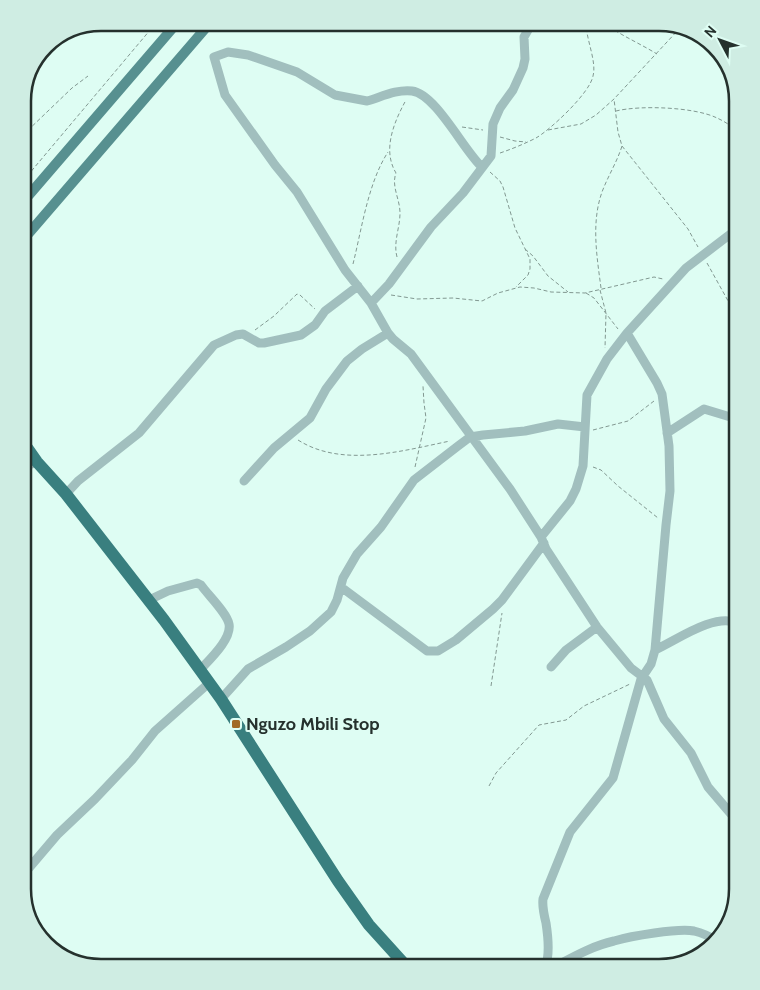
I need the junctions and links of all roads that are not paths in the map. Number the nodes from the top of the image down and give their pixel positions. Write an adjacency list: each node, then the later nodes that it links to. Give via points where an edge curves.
1 (169, 31): 5 (main road)
2 (202, 31): 6 (main road)
3 (527, 31): 4 (street, via 524,37 523,68 496,117 491,156)
4 (482, 167): 8 (street, via 451,125 417,92 391,93 367,101 354,100 335,95 297,72 248,55 228,52 214,57 225,95 297,192); 9 (street)
5 (31, 193)
6 (31, 231)
7 (729, 236): 11 (street, via 686,268)
8 (358, 286): 9 (street); 20 (street, via 322,314 308,331 292,338 264,344 246,334 214,345 139,433)
9 (371, 303): 10 (street)
10 (388, 333): 15 (street, via 411,354); 19 (street, via 347,360 314,413 274,448)
11 (625, 335): 13 (street, via 607,359 587,396); 14 (street, via 662,394)
12 (729, 416): 14 (street, via 704,409)
13 (585, 429): 15 (street, via 558,424); 21 (street, via 580,477 570,501)
14 (667, 433): 26 (street, via 670,486)
15 (471, 437): 21 (street, via 510,489); 22 (street, via 414,480 351,562)
16 (31, 453): 17 (highway)
17 (37, 462): 18 (street); 20 (highway)
18 (31, 464)
19 (244, 481)
20 (66, 494): 23 (highway)
21 (542, 540): 22 (street, via 502,600 456,640 438,651 421,647); 25 (street)
22 (341, 588): 31 (street, via 331,612 286,648 248,669)
23 (149, 600): 28 (highway); 28 (street, via 197,583 226,616 229,630 222,646)
24 (729, 621): 26 (street, via 699,628)
25 (597, 627): 27 (street, via 566,650); 29 (street)
26 (655, 650): 29 (street)
27 (552, 667)
28 (200, 670): 30 (highway)
29 (642, 678): 32 (street, via 651,687 664,719 691,753 708,787); 36 (street, via 613,778 570,832 543,899)
30 (209, 683): 31 (highway); 33 (street, via 155,731 132,760)
31 (221, 698): 35 (highway, via 338,881)
32 (729, 811)
33 (31, 865)
34 (709, 936): 37 (street, via 693,931 639,936 613,941)
35 (396, 959)
36 (547, 959)
37 (570, 959)

